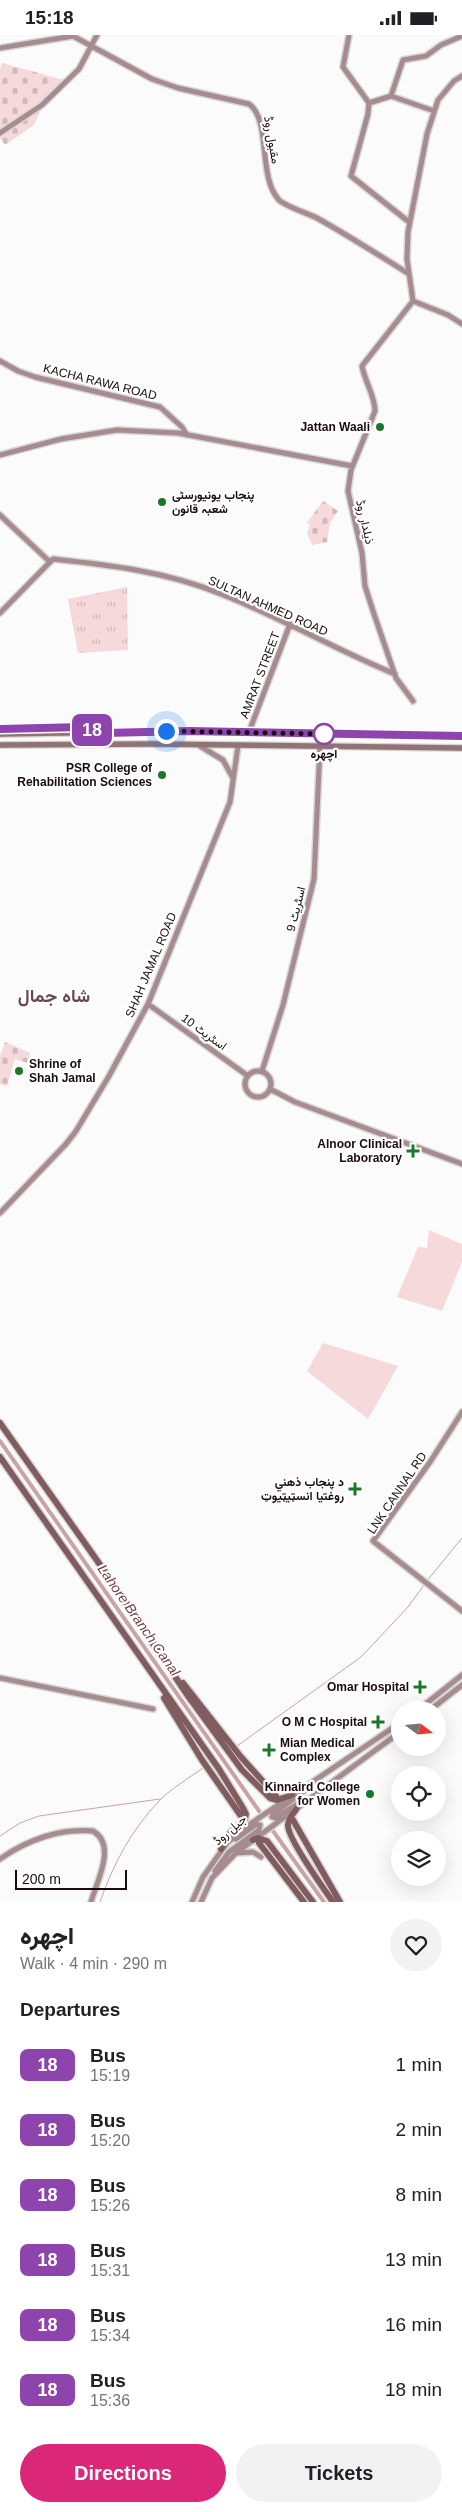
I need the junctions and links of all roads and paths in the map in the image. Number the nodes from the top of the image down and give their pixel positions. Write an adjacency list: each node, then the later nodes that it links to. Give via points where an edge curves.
1 (97, 35): 5 (street)
2 (349, 35): 9 (street, via 343,67)
3 (70, 36): 5 (street); 6 (street)
4 (462, 36): 8 (street, via 426,56 403,61)
5 (92, 46): 11 (street, via 79,69 42,105); 13 (street, مقبول روڈ, via 152,79 249,104 256,109 261,122 269,179 280,201 347,235)
6 (0, 48)
7 (462, 76): 10 (street, via 438,100)
8 (392, 96): 9 (street); 10 (street)
9 (369, 103): 12 (street, via 351,177)
10 (434, 111): 12 (street, via 426,134)
11 (0, 133)
12 (409, 222): 13 (street, via 407,259)
13 (410, 275): 14 (street)
14 (413, 301): 15 (street); 19 (street, ذیلدار روڈ, via 362,366 375,411)
15 (462, 324)
16 (0, 361): 17 (street, KACHA RAWA ROAD, via 35,377 160,407 182,427)
17 (186, 435): 18 (street, via 117,430); 19 (street)
18 (0, 455)
19 (352, 467): 24 (street, ذیلدار روڈ, via 348,491 362,553 365,586)
20 (0, 515): 21 (street)
21 (50, 562): 22 (street); 23 (street, SULTAN AHMED ROAD, via 53,559 114,565 174,579 220,593)
22 (0, 613)
23 (290, 624): 24 (street, SULTAN AHMED ROAD, via 363,661); 27 (street, AMRAT STREET)
24 (395, 673): 25 (street, ذیلدار روڈ)
25 (413, 701)
26 (0, 729): 28 (main road, via 83,727)
27 (249, 732): 28 (main road); 30 (main road)
28 (105, 733): 29 (main road)
29 (0, 734)
30 (462, 736)
31 (0, 745): 32 (main road)
32 (200, 746): 33 (main road); 36 (street, via 222,760)
33 (238, 746): 34 (main road); 36 (street, SHAH JAMAL ROAD)
34 (320, 747): 35 (main road); 38 (street, اسٹریٹ 9, via 314,879 283,1005)
35 (462, 748)
36 (233, 778): 37 (street, SHAH JAMAL ROAD, via 230,802)
37 (148, 1004): 39 (street, اسٹریٹ 10); 42 (street, SHAH JAMAL ROAD, via 76,1131)
38 (262, 1071): 39 (street, via 254,1071); 40 (street, via 269,1076)
39 (248, 1076): 40 (street, via 246,1088 251,1094 262,1096)
40 (270, 1089): 41 (street, via 295,1102)
41 (462, 1164)
42 (0, 1213)
43 (462, 1412): 46 (street, LNK CANNAL RD, via 373,1541)
44 (0, 1423): 47 (highway)
45 (0, 1457): 49 (highway)
46 (462, 1611)
47 (170, 1669): 58 (highway, via 250,1780 272,1799); 59 (highway)
48 (462, 1675): 52 (street)
49 (153, 1677): 62 (highway, via 202,1760); 67 (highway, via 219,1769 246,1814)
50 (0, 1678): 54 (street)
51 (462, 1685): 53 (street)
52 (429, 1701)
53 (442, 1701)
54 (153, 1709)
55 (391, 1729): 57 (street, جیل روڈ)
56 (391, 1739): 60 (street, جیل روڈ)
57 (319, 1779): 58 (street, جیل روڈ); 60 (street, via 272,1817)
58 (292, 1795): 65 (street, جیل روڈ)
59 (276, 1796)
60 (313, 1797): 61 (street, جیل روڈ)
61 (297, 1808): 64 (street, جیل روڈ); 79 (highway, via 289,1819 288,1828)
62 (241, 1816)
63 (293, 1820): 80 (highway)
64 (252, 1840): 68 (street, جیل روڈ); 78 (highway, via 267,1841)
65 (227, 1843): 67 (street, جیل روڈ); 71 (street, via 257,1824 261,1826 229,1852)
66 (260, 1843): 72 (highway)
67 (221, 1849): 74 (street, جیل روڈ)
68 (236, 1853): 69 (street, via 253,1852); 71 (street, جیل روڈ)
69 (261, 1857)
70 (0, 1859): 73 (street, via 51,1834 93,1831 103,1840 106,1850)
71 (212, 1878): 75 (street, جیل روڈ)
72 (291, 1886): 76 (highway); 77 (highway)
73 (91, 1902)
74 (192, 1902)
75 (201, 1902)
76 (299, 1902)
77 (304, 1902)
78 (312, 1902)
79 (333, 1902)
80 (340, 1902)

